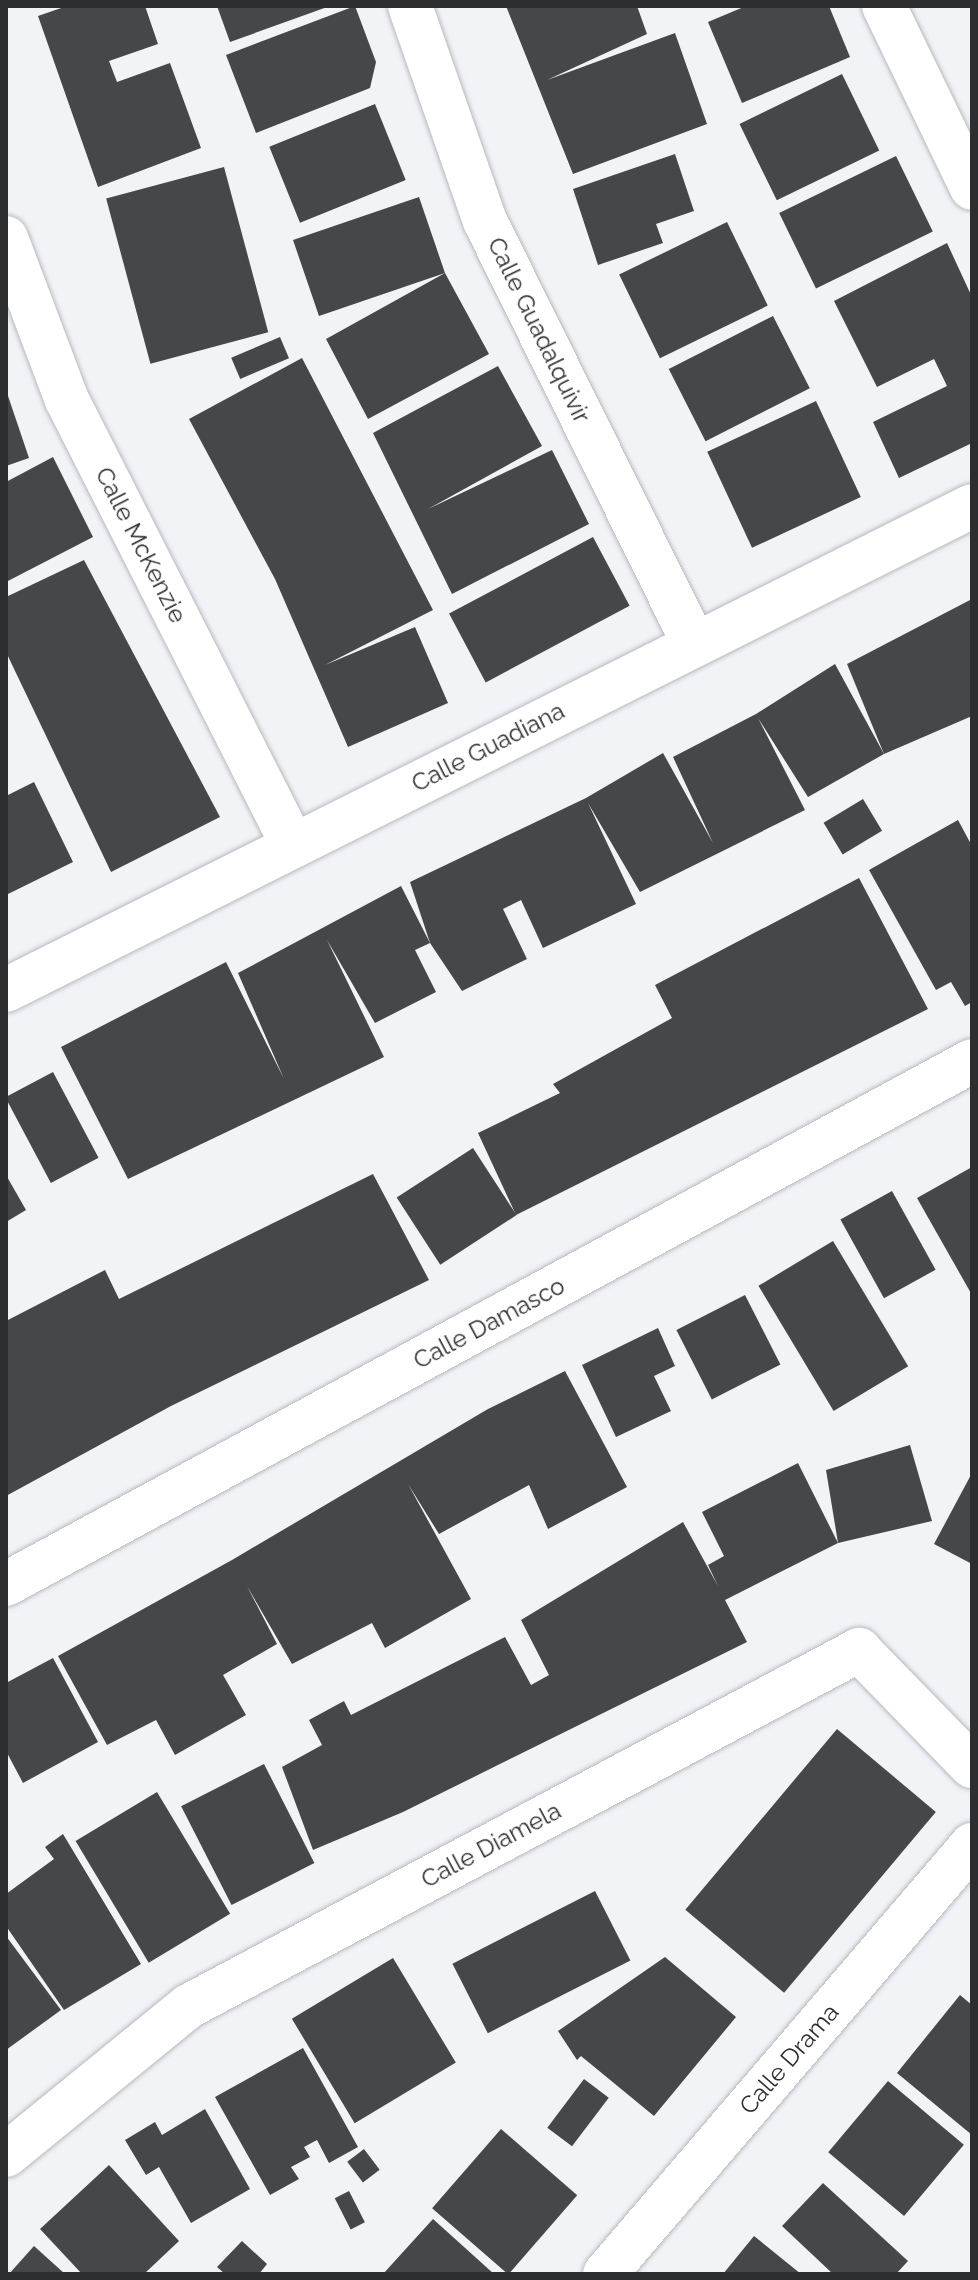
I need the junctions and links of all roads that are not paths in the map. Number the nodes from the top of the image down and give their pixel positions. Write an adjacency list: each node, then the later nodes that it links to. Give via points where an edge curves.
1 (410, 6): 6 (street, Calle Guadalquivir, via 485,221)
2 (884, 6): 3 (street)
3 (972, 188)
4 (6, 238): 7 (street, Calle McKenzie, via 67,400)
5 (972, 506): 6 (street, Calle Guadiana)
6 (694, 644): 7 (street, Calle Guadiana)
7 (293, 845): 8 (street, Calle Guadiana)
8 (6, 990)
9 (972, 1061): 10 (street, Calle Damasco)
10 (6, 1584)
11 (972, 1766): 13 (street, Calle Diamela, via 859,1650 189,2006)
12 (972, 1845): 14 (street, Calle Drama)
13 (6, 2155)
14 (605, 2274)

